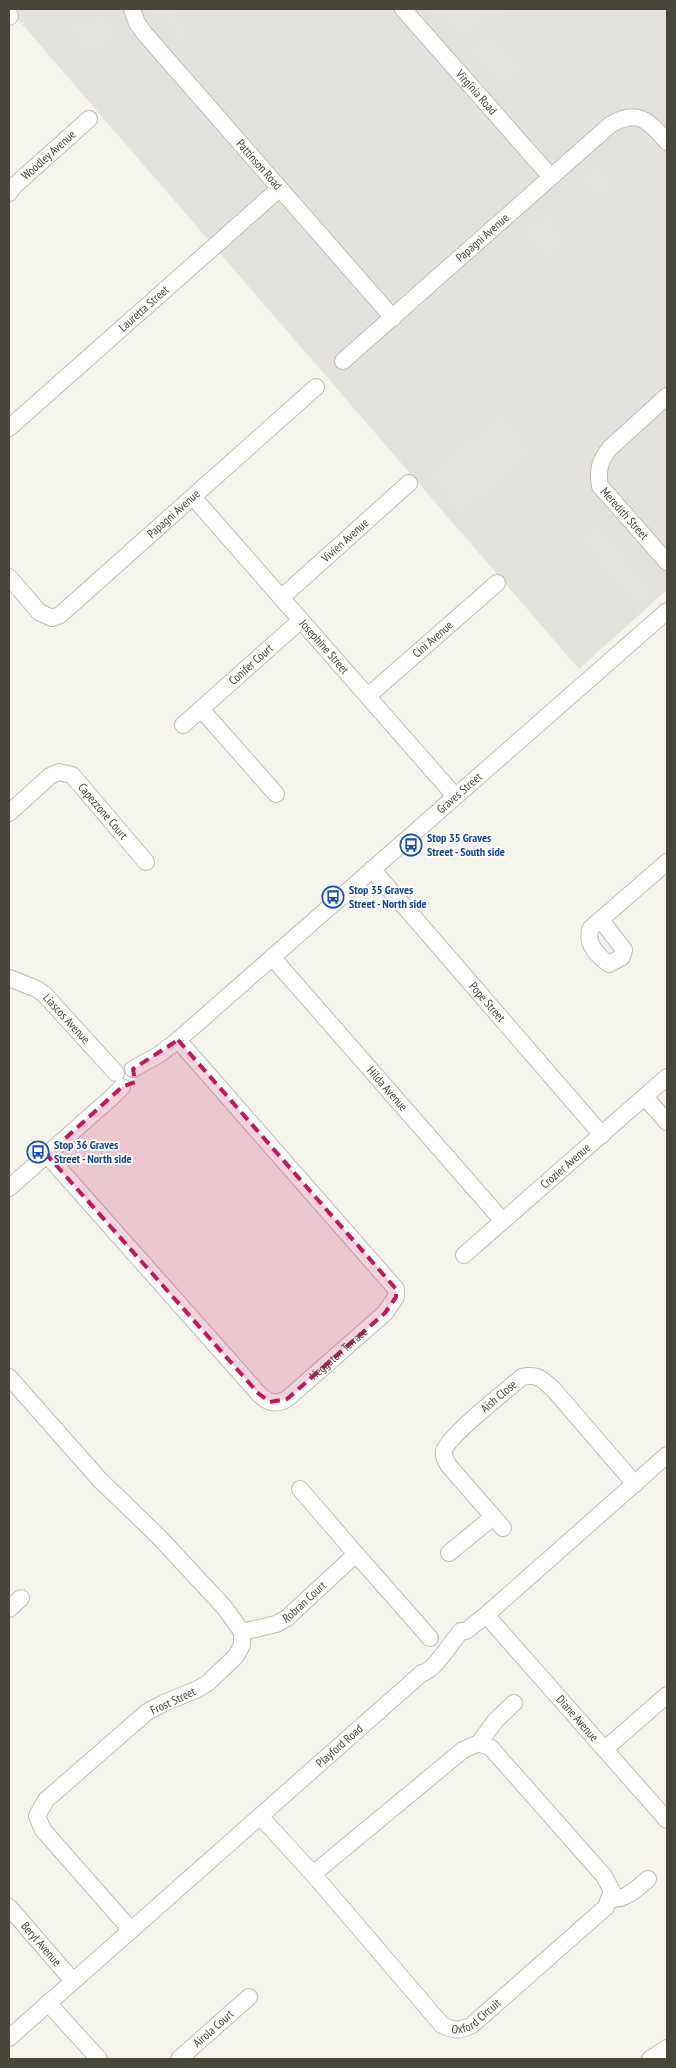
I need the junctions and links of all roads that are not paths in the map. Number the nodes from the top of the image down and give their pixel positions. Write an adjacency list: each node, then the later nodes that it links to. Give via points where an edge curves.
1 (132, 9): 7 (street, Pattinson Road, via 145,34)
2 (403, 9): 5 (street, Virginia Road)
3 (89, 119): 6 (street, Woodley Avenue)
4 (667, 142): 5 (street, Papagni Avenue, via 649,122 625,118 610,125)
5 (551, 177): 8 (street, Papagni Avenue)
6 (10, 186)
7 (279, 189): 8 (street, Pattinson Road); 12 (street, Lauretta Street)
8 (393, 318): 9 (street, Papagni Avenue)
9 (343, 361)
10 (316, 387): 14 (street, Papagni Avenue)
11 (667, 396): 15 (street, Meredith Street, via 602,457 598,475 600,486)
12 (9, 428)
13 (410, 483): 18 (street, Vivien Avenue)
14 (193, 497): 16 (street, Papagni Avenue, via 60,615 52,618 39,612); 18 (street, Josephine Street)
15 (667, 562)
16 (9, 577)
17 (497, 583): 21 (street, Cini Avenue)
18 (281, 598): 20 (street, Josephine Street)
19 (667, 611): 25 (street, Graves Street)
20 (301, 620): 21 (street, Josephine Street); 22 (street, Conifer Court)
21 (368, 696): 25 (street, Josephine Street)
22 (201, 709): 23 (street, Conifer Court); 24 (street)
23 (183, 725)
24 (276, 794)
25 (455, 796): 29 (street, Graves Street)
26 (9, 813): 27 (street, Capezzone Court, via 50,776 59,772 72,775)
27 (146, 862)
28 (667, 862): 30 (street)
29 (372, 869): 31 (street, Graves Street); 38 (street, Pope Street)
30 (601, 920)
31 (272, 957): 33 (street, Graves Street); 41 (street, Hilda Avenue)
32 (9, 979): 35 (street, Liascos Avenue, via 45,995)
33 (178, 1040): 35 (street, Graves Street, via 133,1069 135,1082 129,1087); 39 (street, Heggaton Terrace, via 396,1289 396,1297 385,1312 287,1399 278,1404 258,1394)
34 (667, 1077): 36 (street, Crozier Avenue)
35 (119, 1080): 39 (street, via 112,1097)
36 (645, 1096): 37 (street); 38 (street, Crozier Avenue)
37 (667, 1122)
38 (602, 1135): 41 (street, Crozier Avenue)
39 (47, 1155): 40 (street)
40 (9, 1188)
41 (502, 1220): 42 (street, Crozier Avenue)
42 (464, 1255)
43 (9, 1377): 50 (street, via 100,1480 141,1518 226,1608)
44 (667, 1455): 45 (street, Playford Road)
45 (635, 1484): 47 (street, Aish Close, via 554,1390 540,1377 522,1377 460,1431 444,1451 449,1466 498,1522); 49 (street, Playford Road)
46 (300, 1489): 48 (street)
47 (449, 1553)
48 (356, 1554): 50 (street, Robran Court, via 287,1618); 51 (street)
49 (486, 1615): 55 (street, Diane Avenue); 56 (street, Playford Road, via 461,1632 437,1663)
50 (242, 1632): 62 (street, Frost Street, via 242,1645 236,1656 209,1682 147,1712 46,1800 37,1816 43,1830)
51 (430, 1638)
52 (667, 1695): 55 (street)
53 (514, 1703): 54 (street, via 491,1725)
54 (479, 1743): 58 (street, via 463,1750); 60 (street, via 490,1748 604,1876 612,1891)
55 (605, 1749): 57 (street, Diane Avenue)
56 (260, 1816): 58 (street, Oxford Circuit); 62 (street, Playford Road)
57 (667, 1820)
58 (312, 1874): 60 (street, Oxford Circuit, via 442,2025 461,2031 472,2025 606,1907)
59 (648, 1879): 60 (street, Oxford Circuit, via 627,1896)
60 (610, 1900)
61 (9, 1907): 63 (street, Beryl Avenue)
62 (131, 1930): 63 (street, Playford Road)
63 (74, 1981): 65 (street, Playford Road)
64 (249, 1997): 69 (street, Airola Court)
65 (48, 2003): 66 (street, Playford Road); 68 (street)
66 (9, 2038)
67 (667, 2050): 70 (street)
68 (100, 2059)
69 (179, 2059)
70 (650, 2059)

